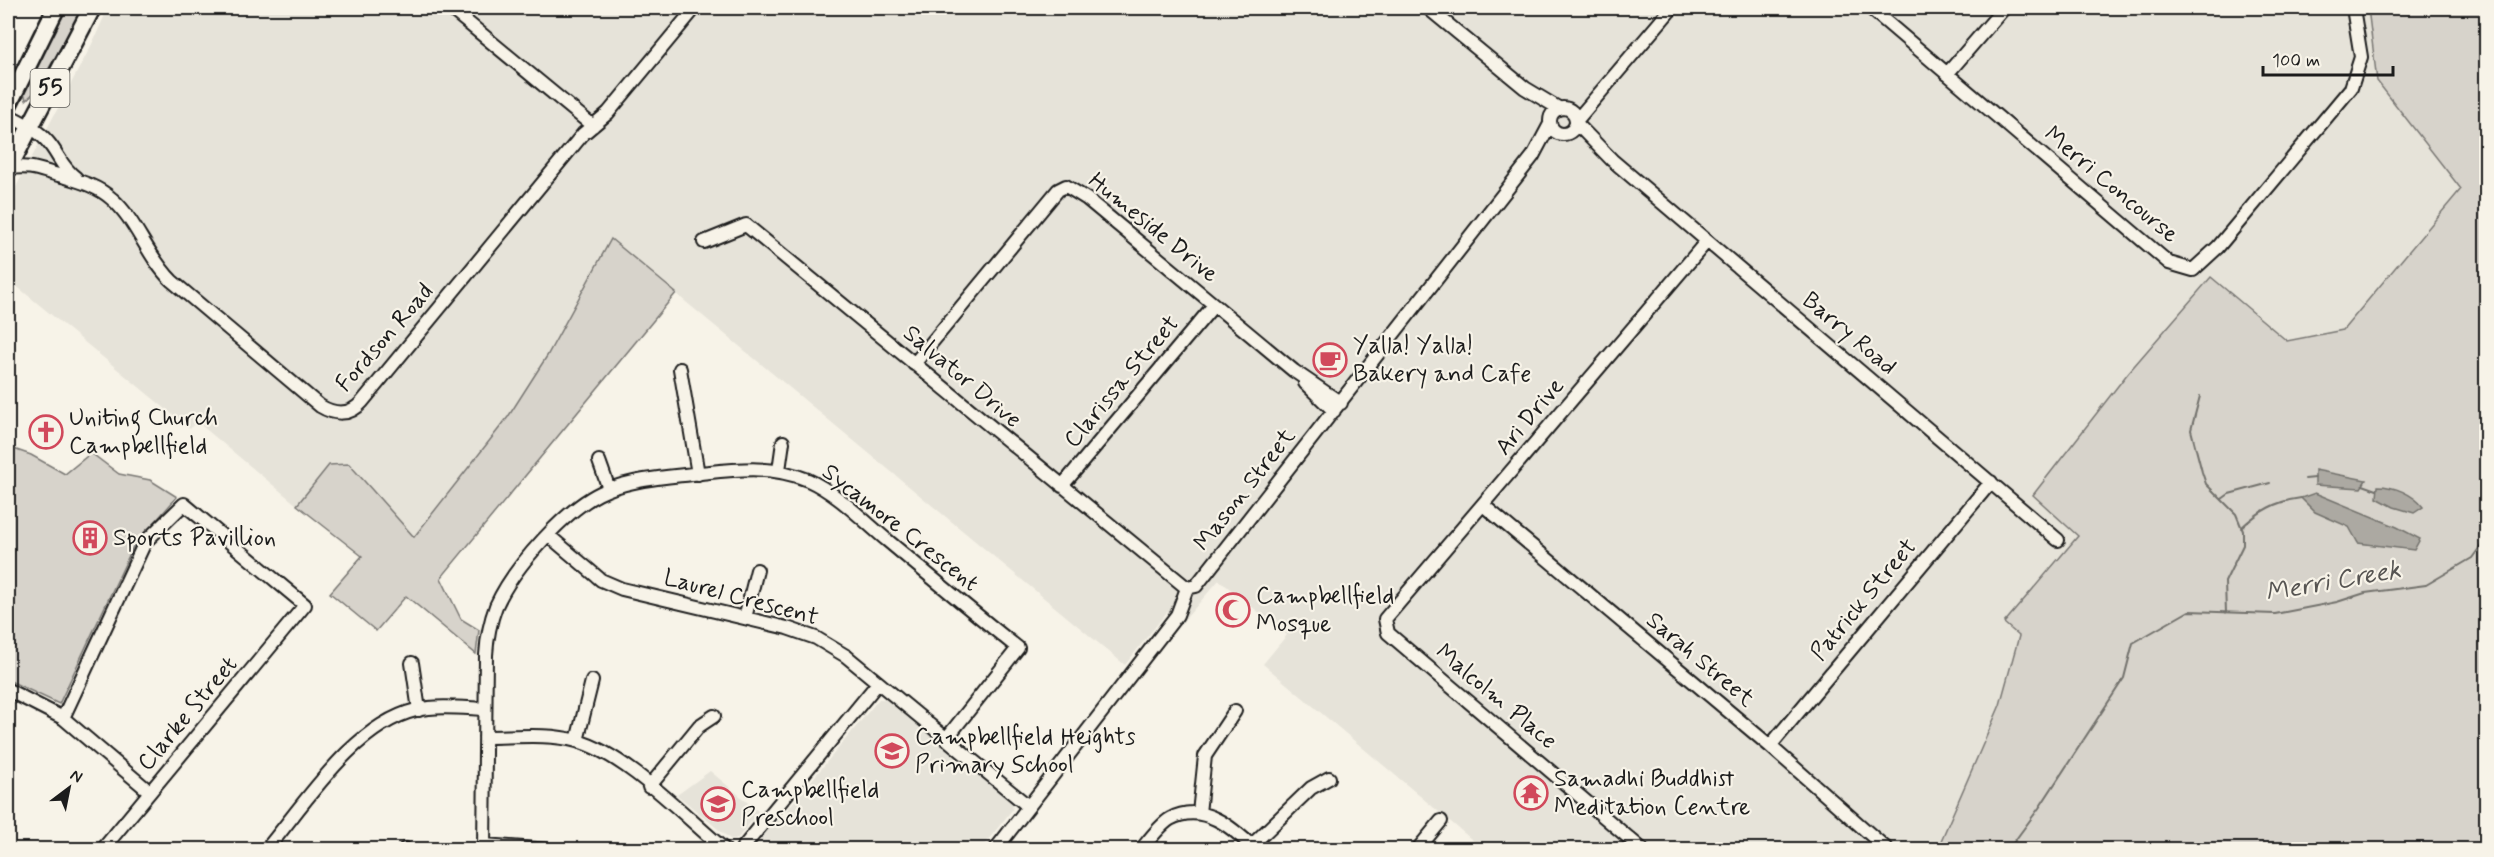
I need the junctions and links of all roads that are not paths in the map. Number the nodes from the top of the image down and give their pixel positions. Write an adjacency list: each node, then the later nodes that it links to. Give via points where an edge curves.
1 (56, 8): 13 (highway, 55)
2 (92, 8): 19 (highway, 55)
3 (450, 8): 18 (street)
4 (695, 8): 18 (street, Fordson Road)
5 (1428, 8): 12 (street)
6 (1672, 8): 11 (street)
7 (1870, 8): 10 (street, Merri Concourse)
8 (2004, 8): 10 (street)
9 (2353, 8): 10 (street, Merri Concourse, via 2361,57 2351,88 2218,247 2193,270 2169,263)
10 (1947, 74)
11 (1607, 82): 14 (street, via 1588,98); 17 (street)
12 (1525, 88): 14 (street); 16 (street)
13 (8, 105)
14 (1562, 109): 16 (street, via 1553,113); 17 (street, via 1571,111)
15 (8, 115): 19 (street, Fordson Road)
16 (1550, 122): 20 (street, via 1554,131); 21 (street, Mason Street)
17 (1576, 122): 20 (street, via 1572,130); 22 (street, Barry Road)
18 (593, 126): 24 (street, Fordson Road, via 362,402 340,413 320,406 172,281 158,267 119,205)
19 (29, 127): 23 (highway, 55); 24 (street, Fordson Road, via 46,140 63,167)
20 (1563, 134): 21 (street, Mason Street); 22 (street, Barry Road)
21 (1533, 156): 30 (street, Mason Street)
22 (1612, 160): 25 (street, Barry Road)
23 (8, 168): 24 (street, Fordson Road, via 36,167)
24 (82, 182)
25 (1707, 241): 35 (street, Barry Road); 38 (street, Ari Drive)
26 (704, 242): 28 (street, Salvator Drive, via 746,225)
27 (1214, 305): 28 (street, Humeside Drive, via 1087,199 1065,186); 30 (street, Humeside Drive); 36 (street, Clarissa Street)
28 (914, 364): 36 (street, Salvator Drive)
29 (680, 369): 34 (street)
30 (1337, 407): 42 (street, Mason Street, via 1196,586)
31 (783, 442): 33 (street)
32 (599, 461): 37 (street)
33 (779, 470): 34 (street, Sycamore Crescent, via 751,468); 55 (street, Sycamore Crescent, via 811,481 845,505 1018,648)
34 (698, 474): 37 (street, Sycamore Crescent)
35 (1991, 482): 40 (street, Barry Road); 57 (street, Patrick Street)
36 (1062, 486): 42 (street, Salvator Drive)
37 (609, 489): 39 (street, Sycamore Crescent, via 575,508)
38 (1483, 505): 44 (street, Ari Drive); 57 (street, Sarah Street)
39 (548, 535): 43 (street, Laurel Crescent, via 580,565 611,584); 49 (street, Sycamore Crescent, via 496,606 487,641)
40 (2058, 540)
41 (757, 570): 43 (street)
42 (1187, 588): 61 (street, Mason Street, via 1177,615)
43 (745, 618): 47 (street, Laurel Crescent, via 816,638 846,656)
44 (1385, 619): 74 (street, Malcolm Place, via 1388,633)
45 (412, 663): 50 (street)
46 (592, 681): 56 (street)
47 (878, 683): 55 (street, Laurel Crescent); 70 (street)
48 (8, 690): 53 (street)
49 (485, 709): 50 (street); 54 (street, Sycamore Crescent)
50 (419, 710): 67 (street, via 389,720 363,736)
51 (1235, 711): 62 (street, via 1205,756)
52 (714, 716): 59 (street, via 699,726)
53 (63, 718): 60 (street); 60 (street, Clarke Street, via 146,542 184,504 305,605)
54 (485, 737): 56 (street); 64 (street, Sycamore Crescent)
55 (946, 739): 61 (street, Laurel Crescent)
56 (577, 741): 59 (street, via 621,762)
57 (1770, 746): 75 (street, Sarah Street)
58 (1329, 778): 65 (street, via 1311,788)
59 (650, 787): 69 (street)
60 (150, 792): 66 (street, Clarke Street)
61 (1028, 806): 71 (street, Mason Street)
62 (1199, 813): 65 (street, via 1221,822); 72 (street, via 1168,820)
63 (1441, 820): 73 (street)
64 (484, 847): 68 (street)
65 (1254, 847)
66 (102, 849)
67 (267, 849)
68 (550, 849)
69 (725, 849)
70 (741, 849)
71 (995, 849)
72 (1140, 849)
73 (1416, 849)
74 (1643, 849)
75 (1888, 849)

